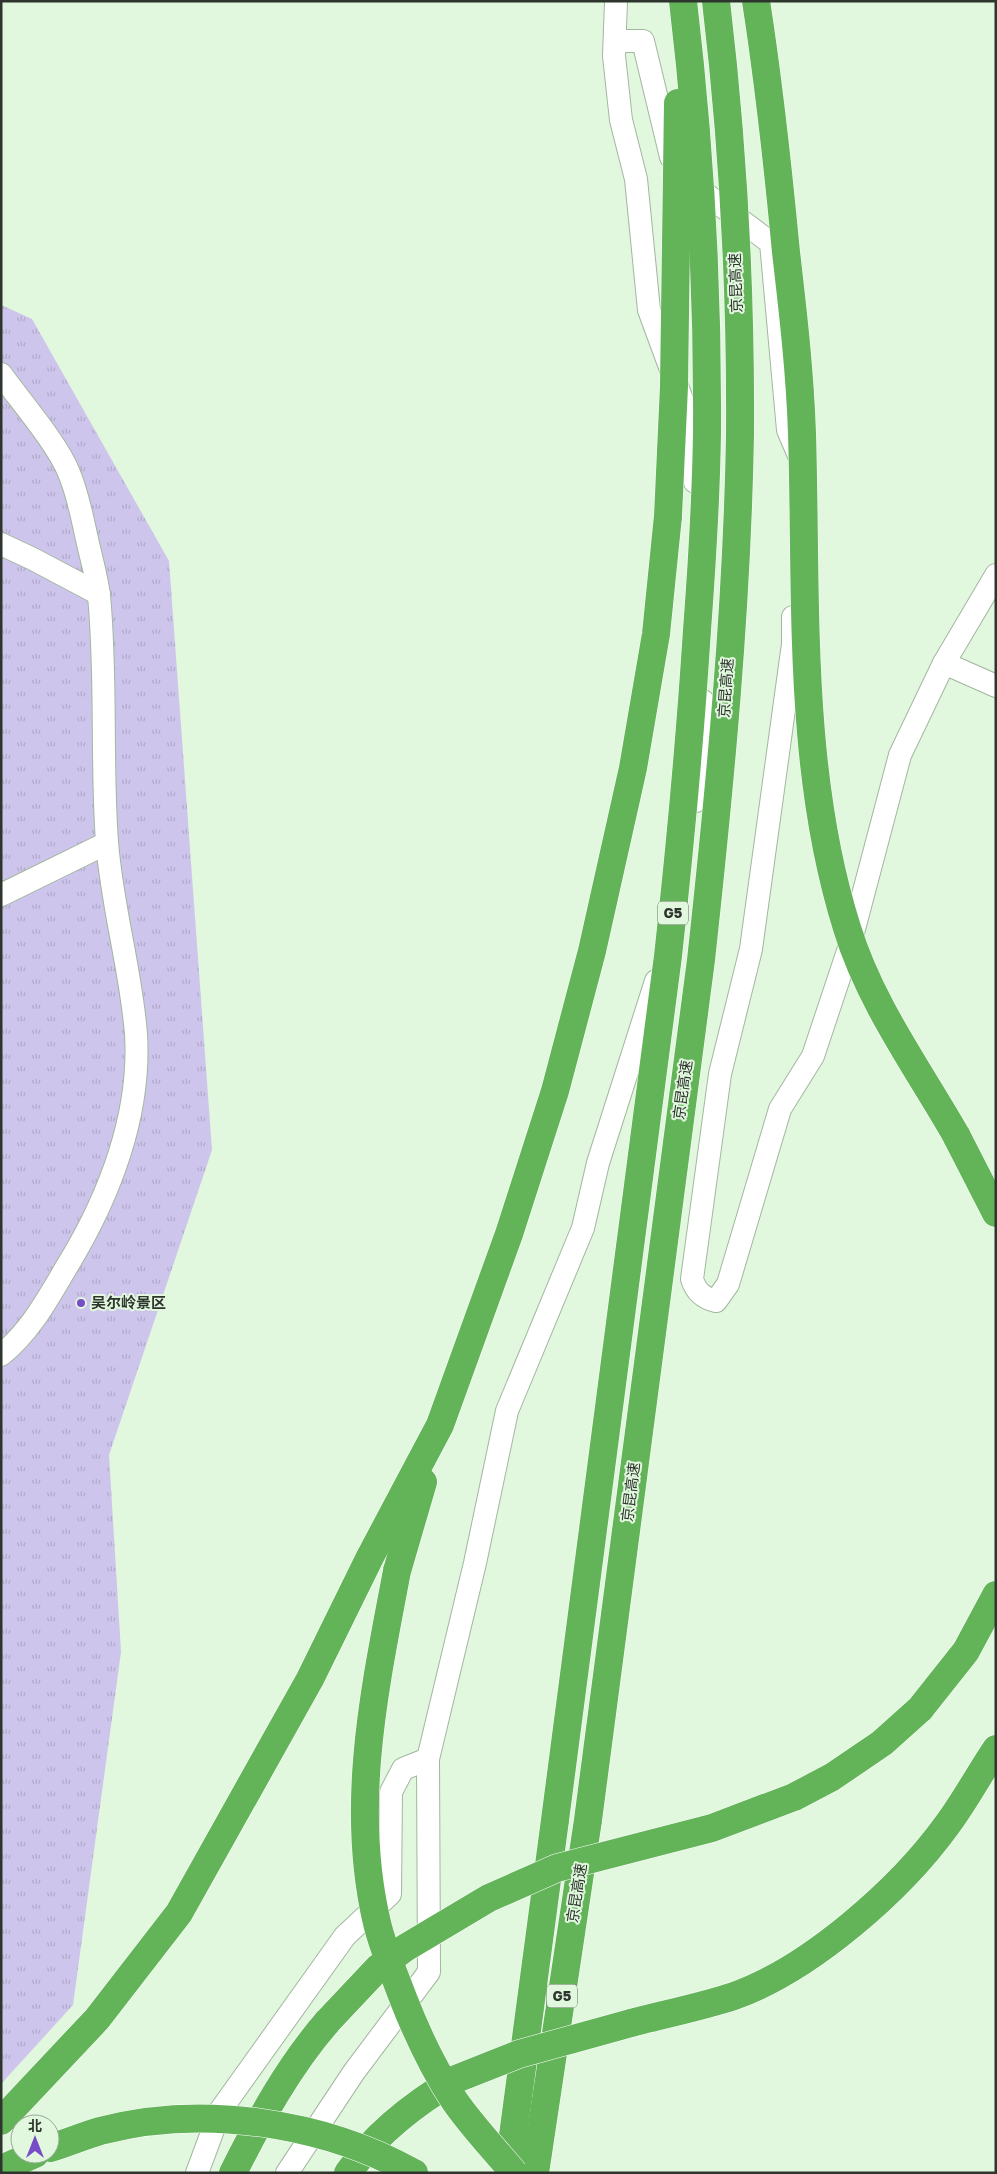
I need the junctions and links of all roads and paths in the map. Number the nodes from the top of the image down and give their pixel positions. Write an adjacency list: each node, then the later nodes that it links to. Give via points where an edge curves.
1 (616, 1): 5 (street)
2 (681, 1): 18 (highway, bridge, via 674,386 668,516 656,634 633,768 592,951 554,1091 509,1234); 29 (highway, 京昆高速 / G5, bridge, via 695,109 707,371 705,500 680,851)
3 (716, 1): 31 (highway, 京昆高速 / G5, bridge, via 730,158 739,370 738,502 713,844 701,960 588,1820)
4 (756, 1): 14 (highway, bridge, via 777,161 802,429 813,771 830,866 847,929 865,975 882,1012)
5 (615, 41): 10 (street, via 643,41 674,171 771,243 788,430 813,490 815,512 815,520 793,562 793,644 751,950 720,1074 692,1279 695,1289 707,1299 716,1301 728,1284 780,1109 813,1056 849,948 900,755); 21 (street, via 621,120 636,179 649,310 691,424 703,656 704,747 683,893 598,1163 583,1228 507,1411)
6 (1, 374): 9 (street, via 70,473)
7 (1, 544): 9 (street)
8 (996, 576): 10 (street)
9 (99, 594): 12 (street)
10 (944, 662): 11 (street)
11 (996, 686)
12 (107, 843): 13 (street); 17 (street, via 136,1034 136,1070 123,1145 88,1231 30,1328)
13 (1, 895)
14 (956, 1135): 15 (highway); 16 (highway)
15 (996, 1173)
16 (996, 1213)
17 (1, 1355)
18 (440, 1425): 22 (highway, via 310,1679 179,1913 97,2019); 30 (highway, bridge, via 397,1570 374,1695 364,1790 367,1865 383,1941 419,2037 455,2101)
19 (996, 1595): 25 (highway, bridge, via 966,1651 920,1709 882,1743 832,1777 794,1797 712,1828 557,1868 489,1898 405,1948 378,1968 312,2040 264,2112)
20 (996, 1748): 27 (highway, bridge, via 947,1825 913,1866 866,1914 787,1970 735,1995 519,2054 456,2079 425,2097 403,2115)
21 (428, 1759): 24 (street, via 403,1770 391,1792 390,1894 345,1936 220,2111); 26 (street, via 429,1972 354,2072)
22 (1, 2121)
23 (60, 2145): 28 (highway, bridge, via 101,2131 163,2121 210,2118 276,2124 334,2138)
24 (197, 2173)
25 (233, 2173)
26 (287, 2173)
27 (348, 2173)
28 (414, 2173)
29 (508, 2173)
30 (514, 2173)
31 (535, 2173)

